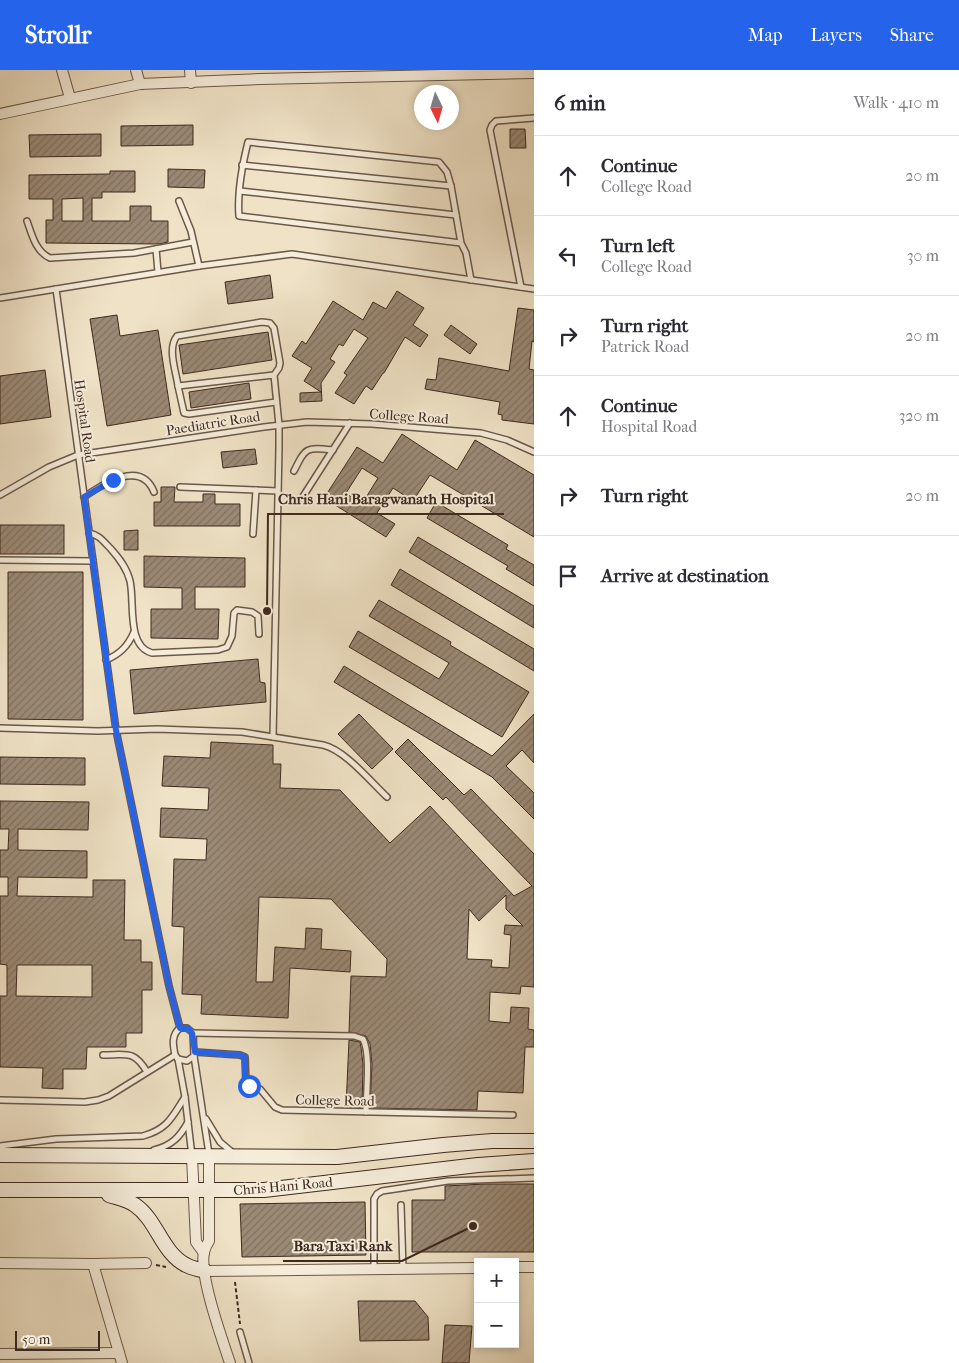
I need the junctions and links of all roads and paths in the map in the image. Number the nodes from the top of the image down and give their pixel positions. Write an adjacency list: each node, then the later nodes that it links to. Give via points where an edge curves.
1 (62, 70): 9 (street)
2 (136, 70): 8 (street)
3 (190, 70): 7 (street)
4 (534, 73): 5 (street)
5 (324, 74): 6 (street)
6 (260, 75): 7 (street)
7 (191, 83): 8 (street)
8 (140, 84): 9 (street)
9 (70, 98): 10 (street)
10 (0, 114)
11 (534, 118): 24 (lane, via 496,121 490,130)
12 (242, 165): 13 (lane); 13 (lane, via 248,142 439,162); 14 (lane)
13 (451, 186): 16 (lane)
14 (240, 191): 16 (lane); 19 (lane, via 239,216)
15 (178, 202): 18 (lane)
16 (456, 215): 19 (lane)
17 (26, 221): 20 (lane, via 38,250 50,258)
18 (193, 242): 20 (lane); 21 (lane)
19 (461, 243): 23 (lane)
20 (156, 249): 22 (lane)
21 (198, 266): 22 (lane); 23 (lane, via 292,254)
22 (158, 272): 25 (lane)
23 (471, 280): 24 (lane)
24 (521, 288): 26 (lane)
25 (56, 289): 27 (lane); 35 (lane, Hospital Road)
26 (534, 290)
27 (0, 298)
28 (274, 375): 29 (lane); 29 (lane, via 280,362 274,328 270,323 262,322 177,336 172,341 172,349); 30 (lane)
29 (178, 386): 30 (lane, via 182,409 189,414)
30 (276, 402): 32 (lane)
31 (350, 423): 32 (lane, College Road); 33 (lane); 34 (lane, College Road, via 481,433)
32 (279, 425): 35 (lane, Paediatric Road); 39 (lane, Paediatric Road)
33 (333, 450): 36 (lane, via 308,449); 43 (lane)
34 (534, 452)
35 (78, 455): 41 (lane, Paediatric Road, via 49,467); 42 (lane, Hospital Road)
36 (294, 471)
37 (180, 487): 38 (lane)
38 (256, 490): 39 (lane); 45 (lane)
39 (278, 491): 53 (lane, Paediatric Road)
40 (154, 492): 42 (lane, via 150,483 138,476 113,480)
41 (0, 495)
42 (84, 497): 44 (lane, Hospital Road)
43 (302, 498)
44 (89, 533): 47 (lane, Hospital Road); 48 (lane, via 100,538 125,567 131,586)
45 (253, 534)
46 (0, 560): 47 (lane)
47 (93, 560): 50 (lane, Hospital Road)
48 (134, 632): 49 (lane, via 143,649 152,653 218,650 230,643 237,610 258,616); 50 (lane, via 124,649)
49 (259, 634)
50 (106, 660): 52 (lane, Hospital Road)
51 (0, 728): 52 (lane)
52 (116, 730): 53 (lane, via 242,732); 55 (lane, Hospital Road)
53 (273, 737): 54 (lane, via 330,746)
54 (387, 797)
55 (180, 1028): 56 (lane, via 188,1028); 59 (lane, via 174,1038)
56 (192, 1033): 57 (lane); 63 (lane, via 354,1036 363,1039 367,1070)
57 (195, 1054): 59 (lane, via 187,1061); 63 (lane, College Road, via 245,1057 246,1084 260,1089 279,1110); 64 (lane)
58 (103, 1055): 60 (lane, via 134,1056)
59 (177, 1057): 60 (lane); 61 (lane)
60 (147, 1072): 62 (lane, via 98,1100)
61 (185, 1097): 66 (lane); 68 (lane, via 164,1127 144,1136 56,1138)
62 (0, 1100)
63 (366, 1112): 65 (lane, College Road)
64 (203, 1114): 71 (lane); 73 (lane, via 220,1142)
65 (513, 1115)
66 (189, 1122): 70 (lane, via 180,1136 167,1146); 72 (lane)
67 (534, 1141): 73 (main road, Chris Hani Road, via 442,1145 337,1157)
68 (0, 1146)
69 (0, 1156): 70 (main road, Chris Hani Road)
70 (127, 1156): 72 (main road, Chris Hani Road)
71 (209, 1156): 72 (main road, Chris Hani Road); 73 (main road, Chris Hani Road); 79 (street)
72 (192, 1157): 77 (street)
73 (241, 1157)
74 (534, 1161): 79 (main road, Chris Hani Road, via 264,1190)
75 (534, 1178): 89 (lane, via 448,1181 382,1191 374,1199)
76 (0, 1190): 78 (main road, Chris Hani Road)
77 (193, 1190): 78 (main road, Chris Hani Road); 79 (main road, Chris Hani Road); 81 (street, via 196,1242)
78 (97, 1191): 90 (main road, via 136,1206 177,1258 187,1266)
79 (209, 1191): 81 (street, via 209,1241)
80 (401, 1206): 87 (lane)
81 (204, 1253): 90 (street)
82 (0, 1263): 84 (street)
83 (146, 1263): 84 (street)
84 (92, 1264): 93 (street)
85 (519, 1267): 86 (street)
86 (534, 1267)
87 (402, 1268): 88 (street); 89 (street)
88 (474, 1268)
89 (374, 1269): 90 (street)
90 (205, 1271): 95 (street, via 212,1308)
91 (240, 1332): 96 (lane)
92 (0, 1354): 94 (street)
93 (120, 1358): 94 (street)
94 (27, 1359)
95 (230, 1363)
96 (249, 1363)

